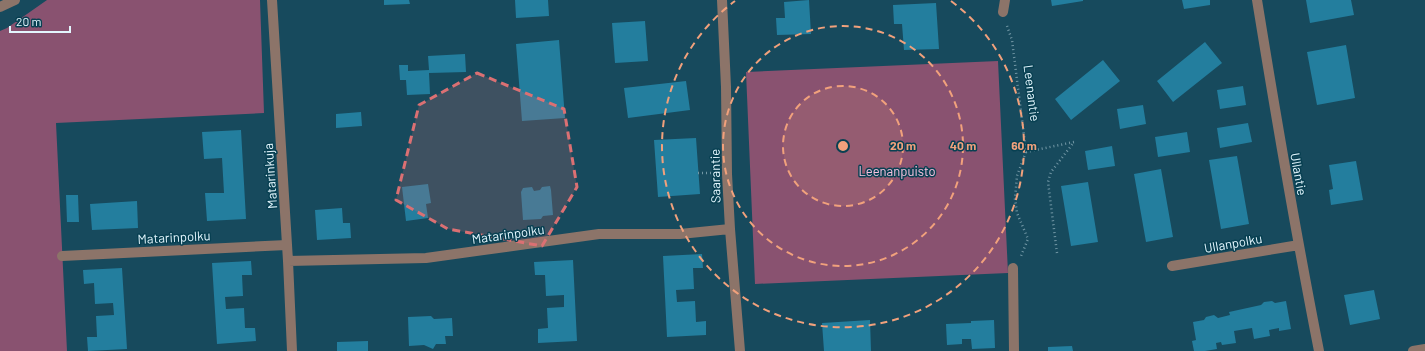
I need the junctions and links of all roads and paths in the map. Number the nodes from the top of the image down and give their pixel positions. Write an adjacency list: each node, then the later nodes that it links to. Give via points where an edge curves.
1 (15, 0): 6 (street)
2 (272, 0): 10 (street, Matarinkuja)
3 (722, 0): 9 (street, Saarantie)
4 (1004, 0): 7 (street)
5 (1257, 0): 11 (street, Ullantie)
6 (0, 7)
7 (1003, 12): 8 (path, Leenantie, via 1012,40)
8 (1026, 152): 12 (path, via 1074,142 1051,172 1048,182); 16 (path, Leenantie, via 1017,176 1015,199 1017,213 1028,239)
9 (730, 229): 14 (street, Matarinpolku, via 680,234 599,234 426,258); 19 (street, Saarantie)
10 (287, 245): 13 (street, Matarinpolku); 14 (street, Matarinkuja)
11 (1298, 245): 15 (street, Ullanpolku); 21 (street, Ullantie)
12 (1057, 253)
13 (62, 256)
14 (288, 261): 18 (street, Matarinkuja)
15 (1172, 266)
16 (1013, 268): 20 (street)
17 (1425, 349): 22 (street)
18 (292, 351)
19 (740, 351)
20 (1014, 351)
21 (1319, 351)
22 (1413, 351)

